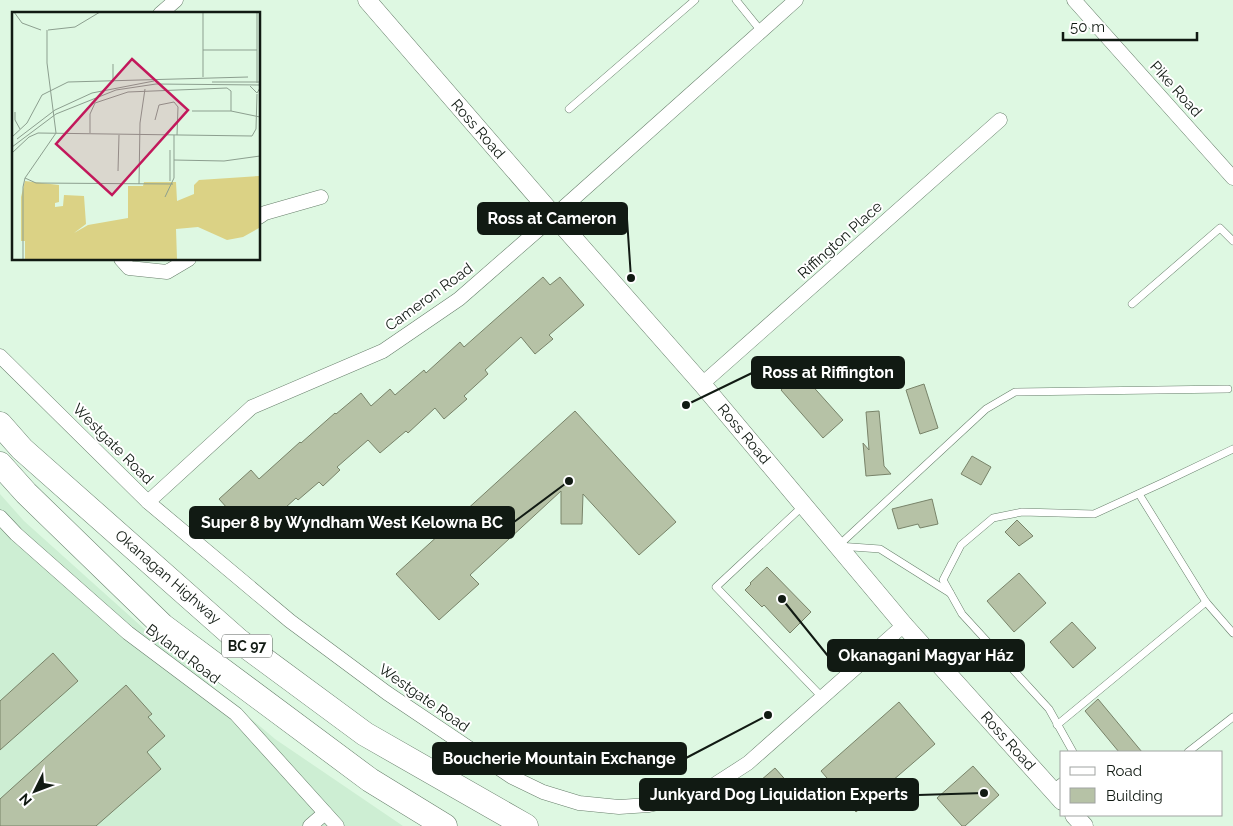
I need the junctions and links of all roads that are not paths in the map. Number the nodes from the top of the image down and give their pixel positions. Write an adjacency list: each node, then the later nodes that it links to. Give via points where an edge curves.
1 (176, 0): 7 (street)
2 (367, 0): 14 (street, Ross Road)
3 (695, 0): 9 (lane)
4 (736, 0): 8 (lane)
5 (796, 0): 8 (street, Cameron Road)
6 (1074, 0): 11 (street, Pike Road)
7 (162, 12)
8 (761, 31): 14 (street, Cameron Road)
9 (569, 109)
10 (1000, 120): 20 (street, Riffington Place)
11 (1233, 178)
12 (321, 197): 13 (street)
13 (260, 216)
14 (554, 216): 20 (street, Ross Road); 26 (street, Cameron Road, via 459,299 383,351 252,408)
15 (1233, 241): 18 (lane, via 1220,228)
16 (122, 260): 17 (street, via 129,268 167,272)
17 (187, 260)
18 (1132, 304)
19 (0, 356): 26 (street, Westgate Road)
20 (702, 384): 27 (street, Ross Road)
21 (1228, 389): 29 (lane, via 1015,392 986,409)
22 (0, 424): 45 (highway, Okanagan Highway / BC 97, via 22,449 239,641 365,734)
23 (1233, 449): 25 (lane)
24 (0, 464): 44 (highway, BC 97, via 163,626 370,780)
25 (1139, 494): 30 (lane, via 1094,514 1022,512 994,518 961,545 943,580); 31 (lane)
26 (148, 502): 34 (street, Westgate Road, via 290,621 387,693 512,777 579,803 619,807 649,805 714,785 748,763)
27 (804, 505): 29 (street, Ross Road); 34 (lane, via 716,587)
28 (0, 517): 40 (street, Byland Road, via 128,633 236,714)
29 (838, 546): 30 (lane, via 880,549); 32 (street, Ross Road)
30 (950, 593): 36 (lane, via 962,614 1048,709)
31 (1206, 602): 33 (lane); 36 (lane)
32 (904, 625): 34 (street, Westgate Road); 39 (street, Ross Road)
33 (1233, 633)
34 (822, 697)
35 (1233, 717): 38 (lane)
36 (1057, 725): 37 (lane)
37 (1072, 751)
38 (1189, 751)
39 (1058, 790)
40 (326, 814): 42 (street); 43 (street, Byland Road)
41 (1075, 816): 46 (street)
42 (310, 826)
43 (337, 826)
44 (445, 826)
45 (526, 826)
46 (1084, 826)

